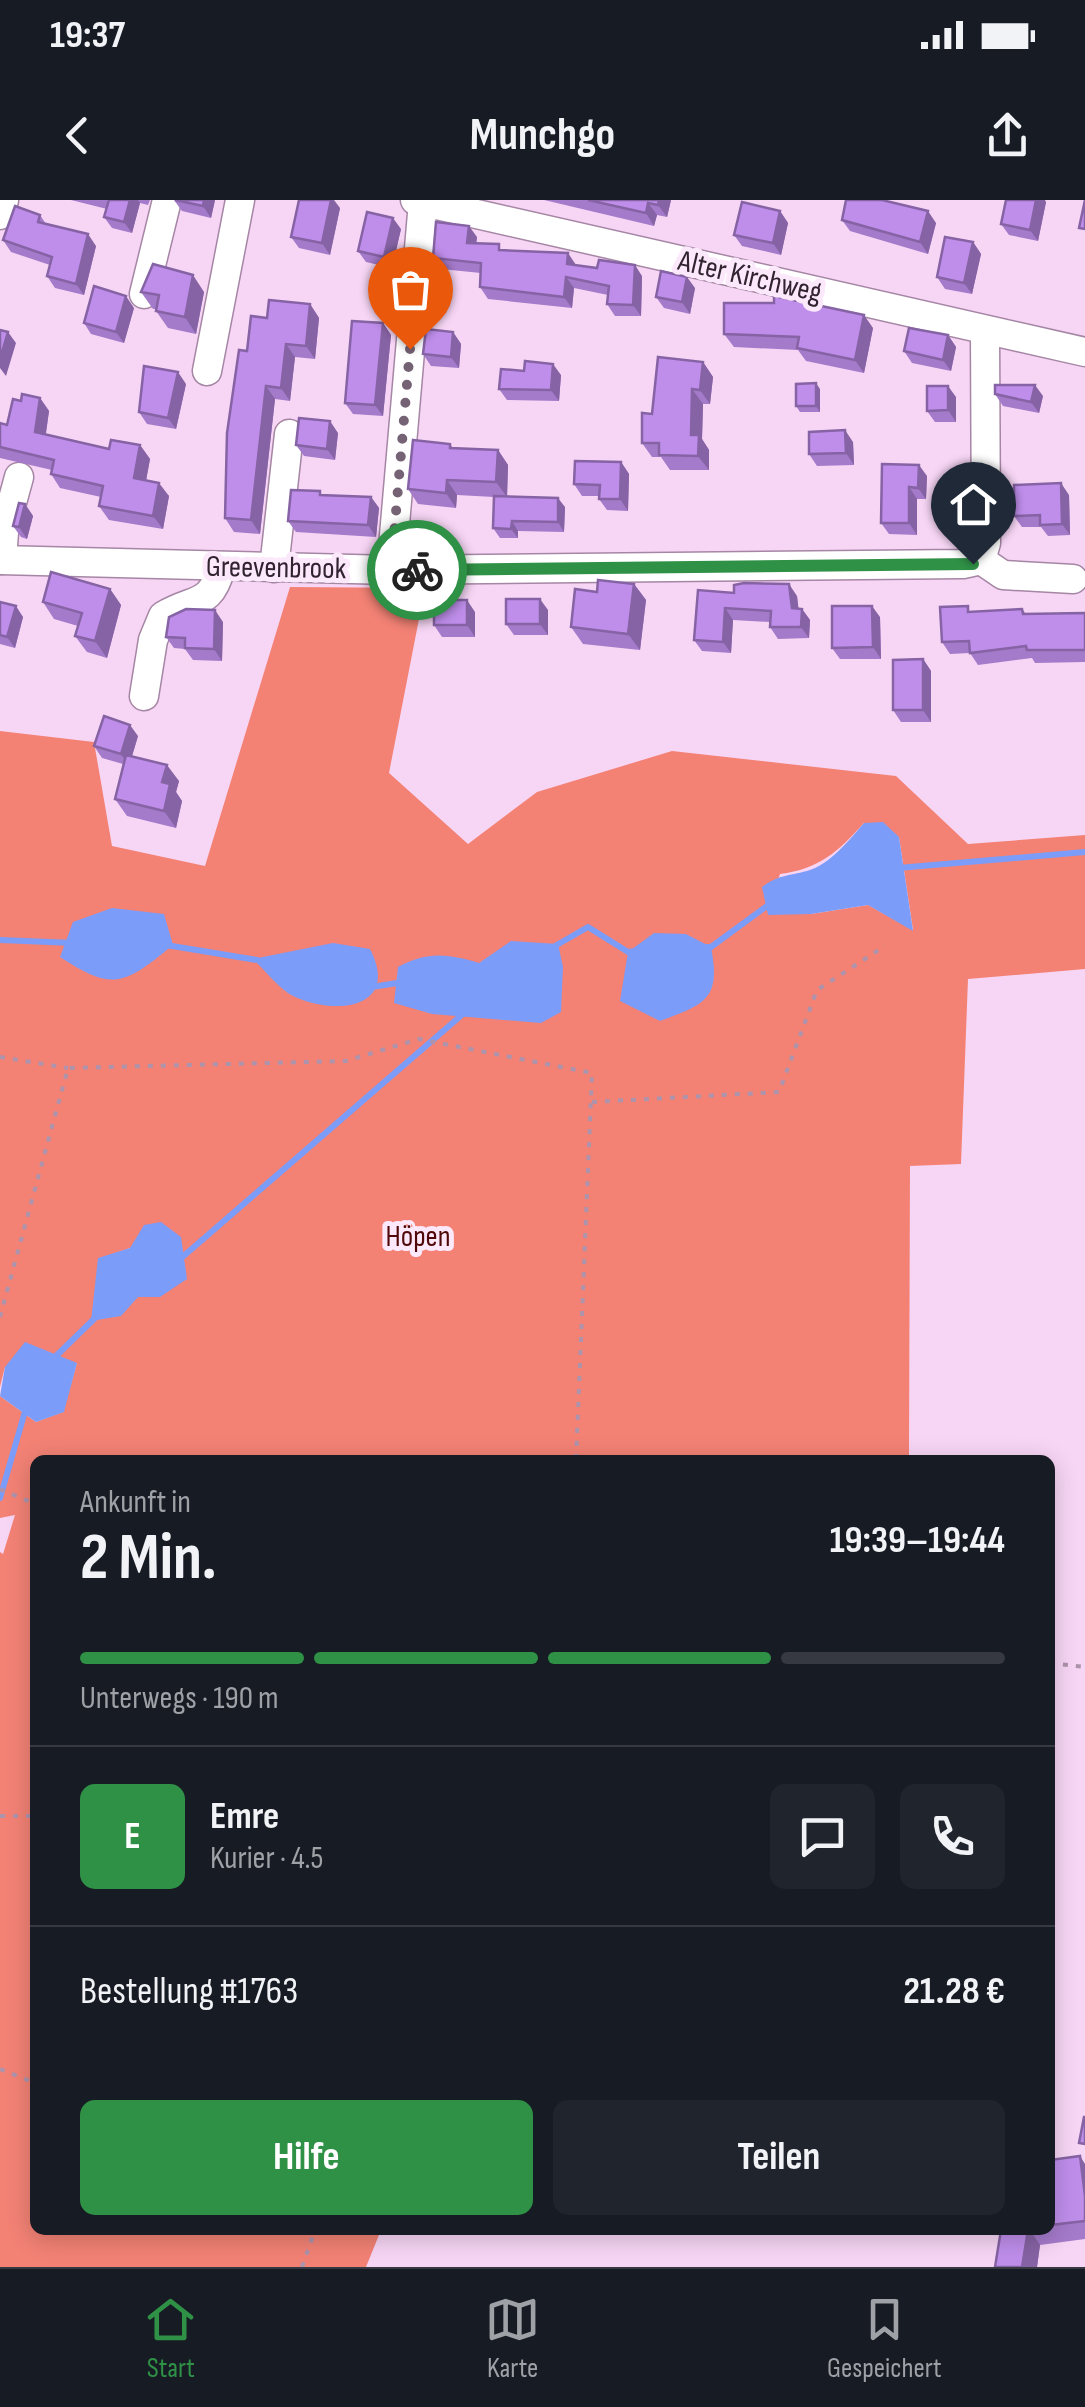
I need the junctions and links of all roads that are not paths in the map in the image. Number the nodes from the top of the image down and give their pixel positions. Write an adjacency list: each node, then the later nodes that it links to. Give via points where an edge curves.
1 (4, 200): 5 (street)
2 (167, 200): 6 (street)
3 (240, 200): 9 (street)
4 (419, 201): 7 (street, Alter Kirchweg); 16 (street)
5 (0, 216)
6 (144, 294)
7 (985, 331): 8 (street, Alter Kirchweg); 13 (street)
8 (1085, 352)
9 (207, 371)
10 (289, 434): 15 (street)
11 (19, 477): 12 (street)
12 (1, 560): 14 (street, Greevenbrook)
13 (981, 560): 16 (street, Greevenbrook); 17 (street, via 1003,575)
14 (221, 567): 15 (street, Greevenbrook); 18 (street, via 215,590 201,602 163,616)
15 (274, 568): 16 (street, Greevenbrook)
16 (391, 570)
17 (1073, 579)
18 (144, 696)

